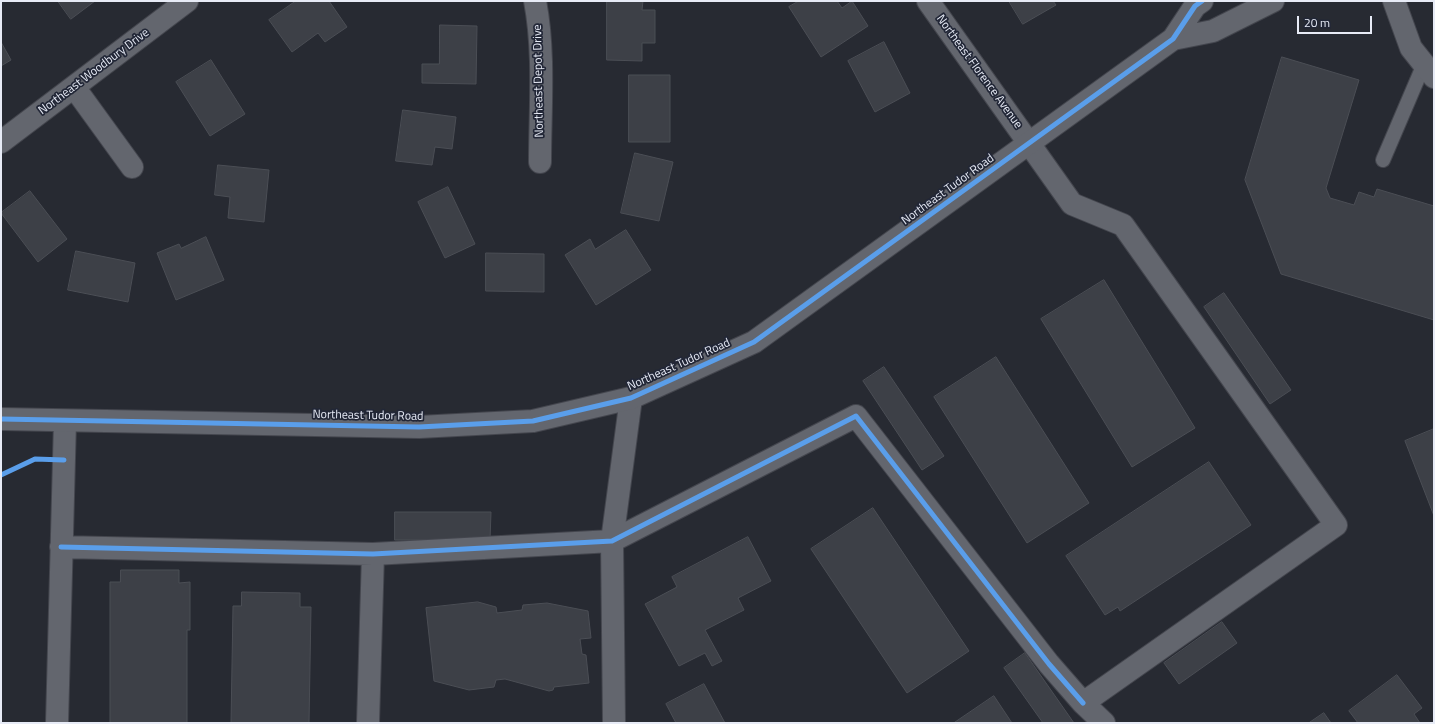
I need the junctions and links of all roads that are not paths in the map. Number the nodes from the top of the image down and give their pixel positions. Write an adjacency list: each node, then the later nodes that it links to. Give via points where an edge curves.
1 (187, 1): 9 (street, Northeast Woodbury Drive)
2 (535, 1): 13 (street, Northeast Depot Drive, via 541,56)
3 (928, 1): 11 (street, Northeast Florence Avenue)
4 (1202, 1): 7 (street, Northeast Tudor Road)
5 (1273, 1): 7 (street, Northeast Tudor Road, via 1213,31)
6 (1394, 1): 8 (street, via 1411,48)
7 (1173, 39): 11 (street, Northeast Tudor Road)
8 (1429, 71): 12 (lane)
9 (74, 87): 10 (street, Northeast Woodbury Drive); 14 (street)
10 (1, 142)
11 (1030, 143): 15 (street, Northeast Tudor Road, via 754,342); 21 (street, Northeast Florence Avenue, via 1072,204 1123,225 1336,525)
12 (1383, 160)
13 (540, 162)
14 (132, 167)
15 (631, 398): 17 (street, Northeast Tudor Road, via 533,421 426,426); 18 (street)
16 (1, 420): 17 (street, Northeast Tudor Road)
17 (64, 421): 19 (street)
18 (612, 541): 20 (street); 21 (street, via 856,416 1049,664); 24 (street)
19 (61, 547): 20 (street); 22 (street)
20 (373, 554): 23 (street)
21 (1083, 703): 25 (street)
22 (57, 723)
23 (368, 723)
24 (614, 723)
25 (1104, 723)

